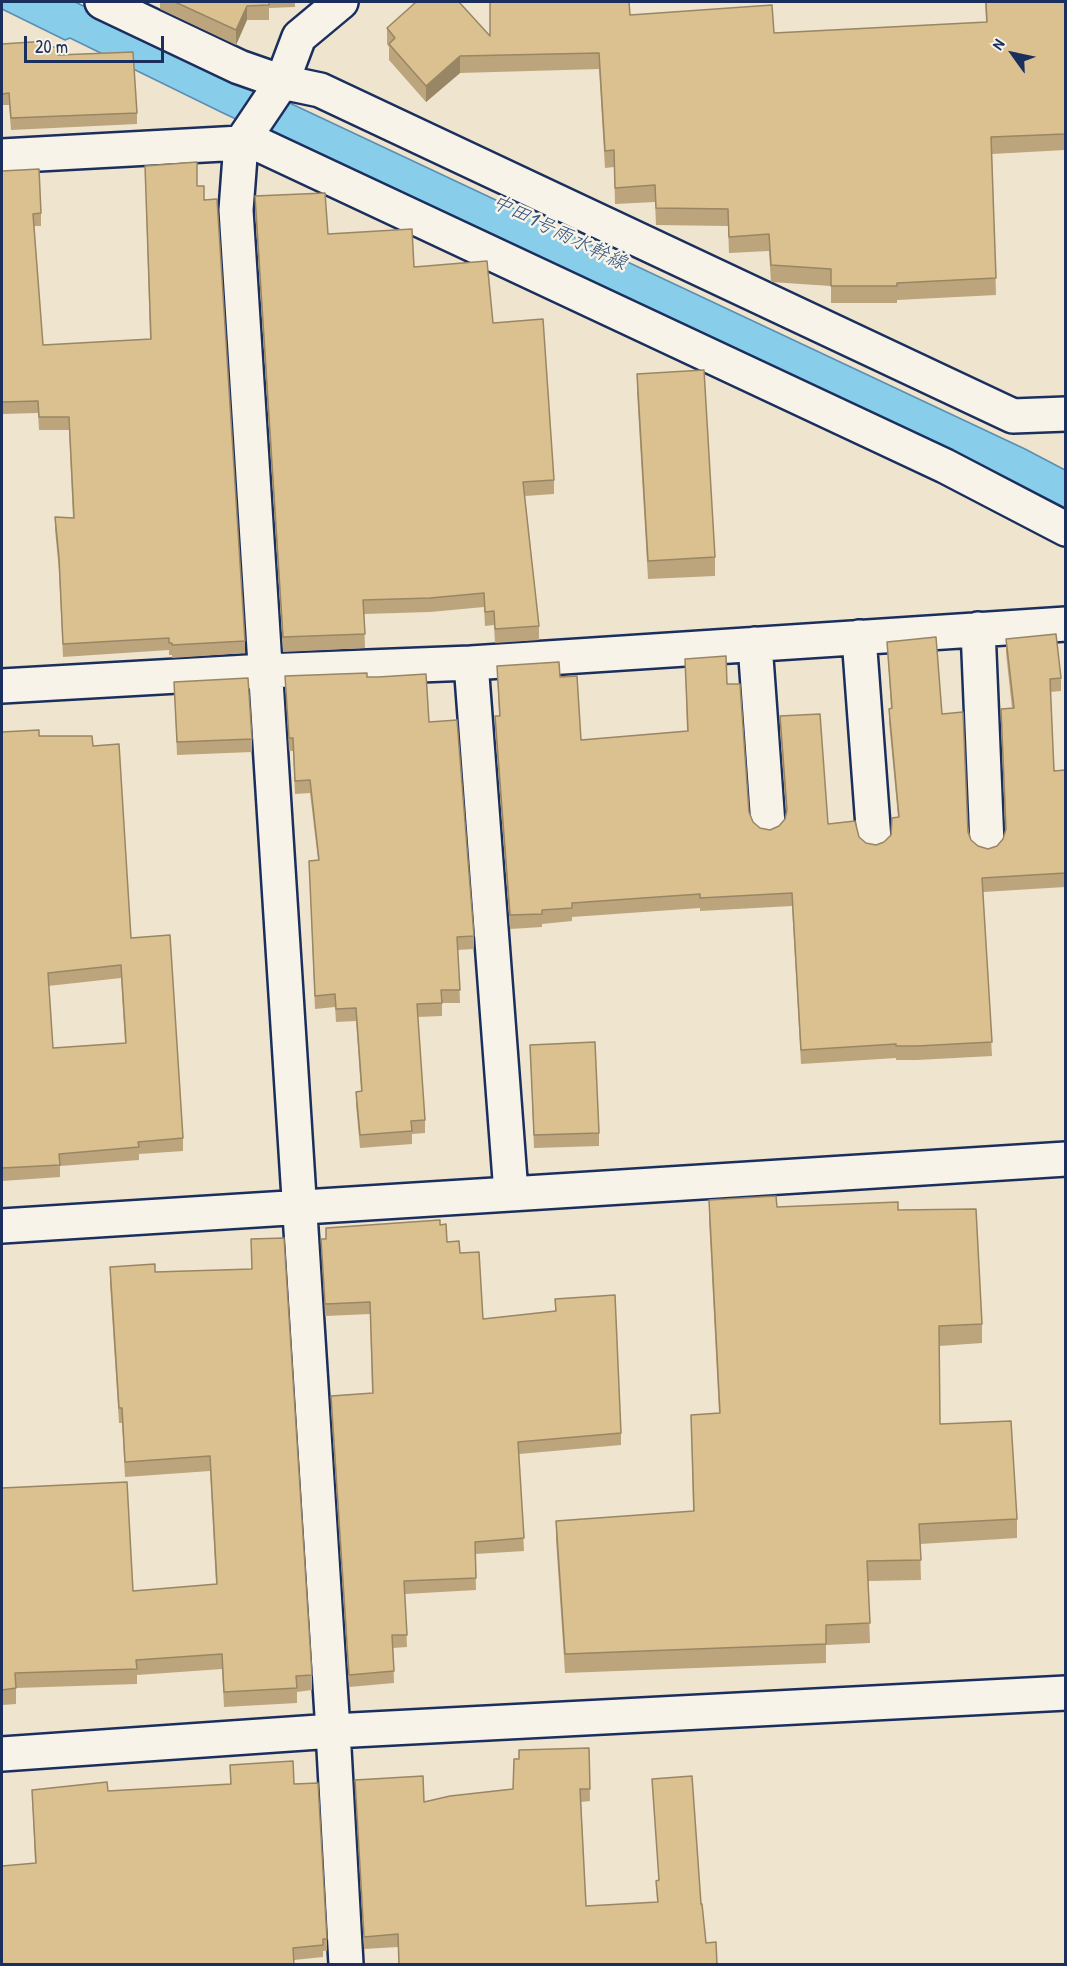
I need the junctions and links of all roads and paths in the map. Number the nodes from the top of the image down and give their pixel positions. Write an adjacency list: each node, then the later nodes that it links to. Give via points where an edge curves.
1 (102, 2): 3 (street, via 239,67)
2 (341, 2): 3 (street, via 299,37)
3 (282, 82): 4 (street); 6 (street, via 320,90 1013,416)
4 (243, 140): 5 (street); 7 (street, via 945,466); 13 (street, via 236,210)
5 (2, 156)
6 (1065, 414)
7 (1065, 529)
8 (1065, 624): 9 (street)
9 (978, 629): 10 (street); 17 (street)
10 (859, 637): 11 (street); 16 (street)
11 (755, 644): 12 (street); 15 (street)
12 (471, 663): 13 (street); 19 (street)
13 (265, 672): 14 (street); 20 (street)
14 (2, 686)
15 (768, 825)
16 (874, 840)
17 (987, 844)
18 (1065, 1158): 19 (street)
19 (511, 1193): 20 (street)
20 (299, 1206): 21 (street); 23 (street)
21 (2, 1226)
22 (1065, 1693): 23 (street)
23 (333, 1731): 24 (street); 25 (street)
24 (2, 1754)
25 (346, 1965)

